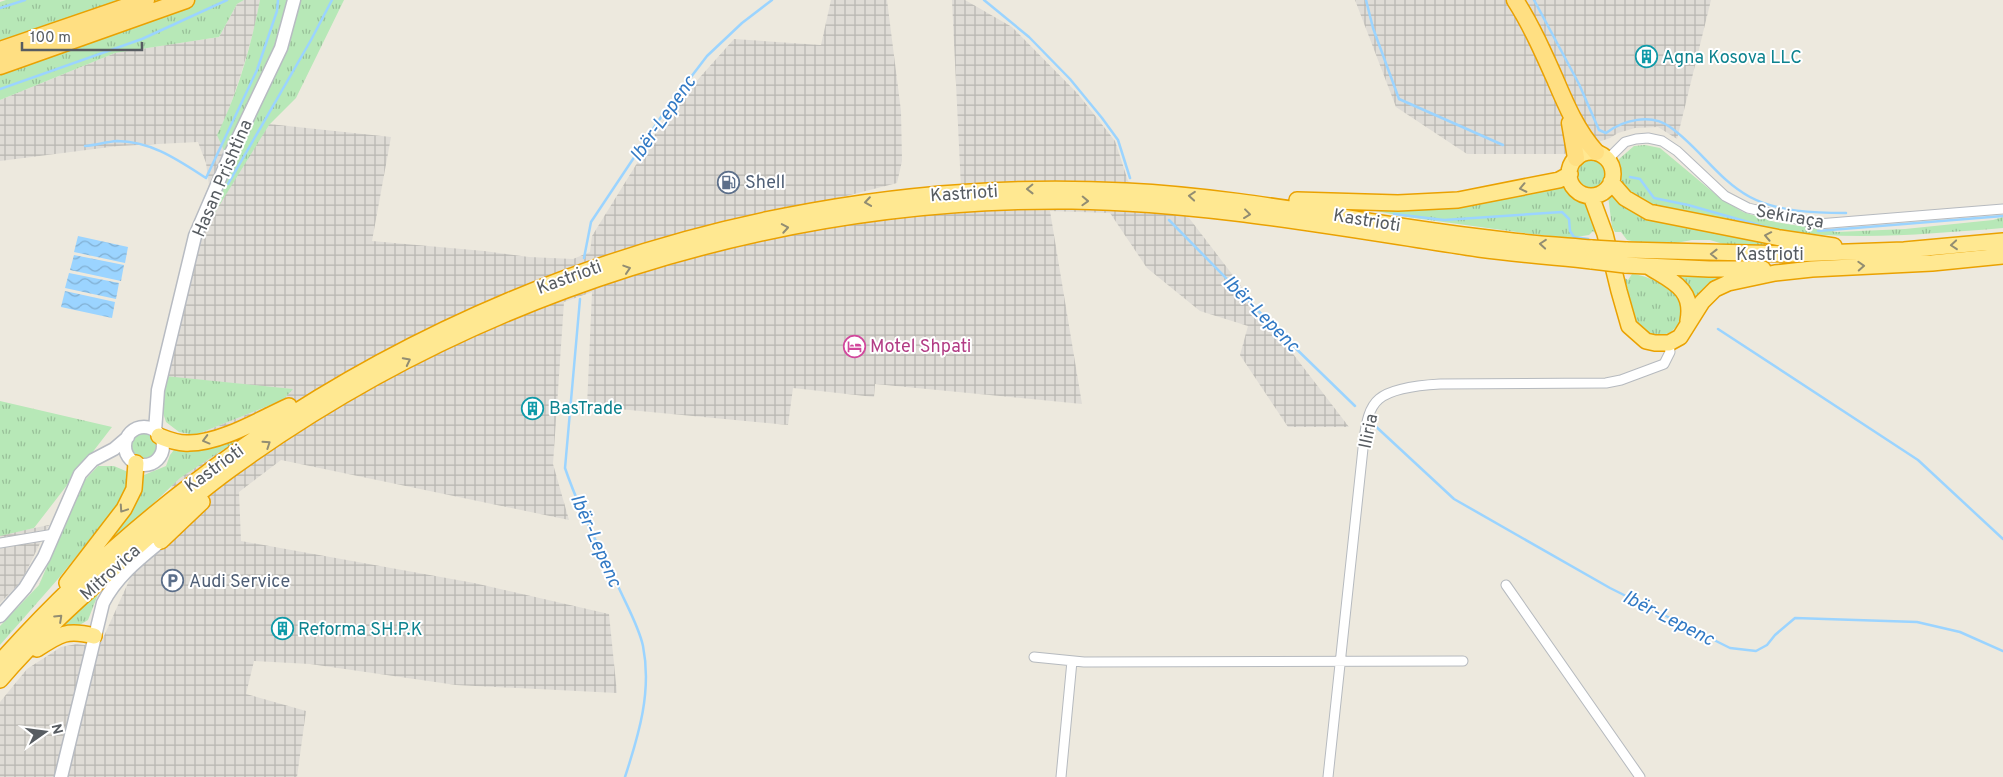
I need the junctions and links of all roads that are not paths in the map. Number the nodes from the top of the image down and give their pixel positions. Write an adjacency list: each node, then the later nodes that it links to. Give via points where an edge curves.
1 (146, 0): 5 (highway)
2 (186, 0): 6 (highway)
3 (294, 0): 24 (main road, Hasan Prishtina, via 281,48 195,236)
4 (1515, 0): 7 (highway, via 1545,55)
5 (0, 50)
6 (0, 66)
7 (1566, 106): 8 (highway, via 1586,142); 9 (highway)
8 (1602, 156): 9 (highway, via 1582,154); 11 (highway, via 1613,170); 13 (street, Sekiraça, via 1636,139 1662,141 1725,196 1748,208 1818,224)
9 (1576, 158): 10 (highway)
10 (1570, 174): 11 (highway, via 1579,192); 12 (highway, one-way to 12, via 1559,180 1439,202 1344,203)
11 (1602, 190): 15 (highway, one-way to 11, via 1650,212); 22 (highway, via 1605,234 1629,326 1646,341)
12 (1217, 198): 16 (highway, Kastrioti, one-way to 12); 23 (highway, Kastrioti, one-way to 23, via 1124,191 1025,189 929,195 766,220 683,240 560,280 433,334)
13 (2003, 209)
14 (2003, 242): 15 (highway, Kastrioti, one-way to 15)
15 (1868, 252): 18 (highway, Kastrioti, one-way to 18)
16 (1592, 255): 18 (highway, Kastrioti, bridge); 30 (highway, Kastrioti, one-way to 16, via 354,389 491,320 603,277 681,253 834,219 979,203 1125,203 1268,216 1486,250)
17 (2003, 256): 20 (highway, one-way to 17)
18 (1626, 258): 19 (highway, Kastrioti)
19 (1647, 266): 20 (highway, Kastrioti); 21 (highway, via 1684,290 1689,310)
20 (1812, 269): 21 (highway, via 1728,282 1702,302)
21 (1686, 330): 22 (highway)
22 (1669, 343): 41 (street, Iliria, via 1670,352 1664,364 1622,380 1606,383 1440,384 1414,387 1378,399 1370,414 1364,439)
23 (347, 380): 26 (highway, one-way to 26, via 211,440 183,443); 36 (highway, Kastrioti, via 281,420 187,488 104,558)
24 (158, 390): 25 (main road, Hasan Prishtina); 26 (main road, Hasan Prishtina)
25 (140, 428): 26 (main road); 27 (main road)
26 (157, 434): 28 (main road, via 162,451 156,460 146,465)
27 (128, 437): 28 (main road, via 125,447); 29 (main road)
28 (132, 460): 29 (main road, via 105,460); 36 (highway, one-way to 36, via 134,489 124,509)
29 (84, 468): 31 (main road)
30 (227, 472): 32 (highway, via 206,498); 42 (highway, Mitrovica, one-way to 30, via 169,518)
31 (54, 534): 33 (street); 35 (main road, via 25,588)
32 (161, 541): 37 (main road, via 109,592)
33 (0, 543)
34 (1506, 585): 47 (street)
35 (0, 616)
36 (38, 621): 42 (highway, Mitrovica)
37 (94, 636): 42 (highway, via 77,632 62,634); 44 (main road)
38 (1034, 657): 39 (street)
39 (1072, 661): 41 (street); 45 (street)
40 (1463, 661): 41 (street)
41 (1341, 662): 46 (street, Iliria)
42 (6, 664): 43 (highway, Mitrovica)
43 (0, 680)
44 (61, 777)
45 (1061, 777)
46 (1328, 777)
47 (1640, 777)

